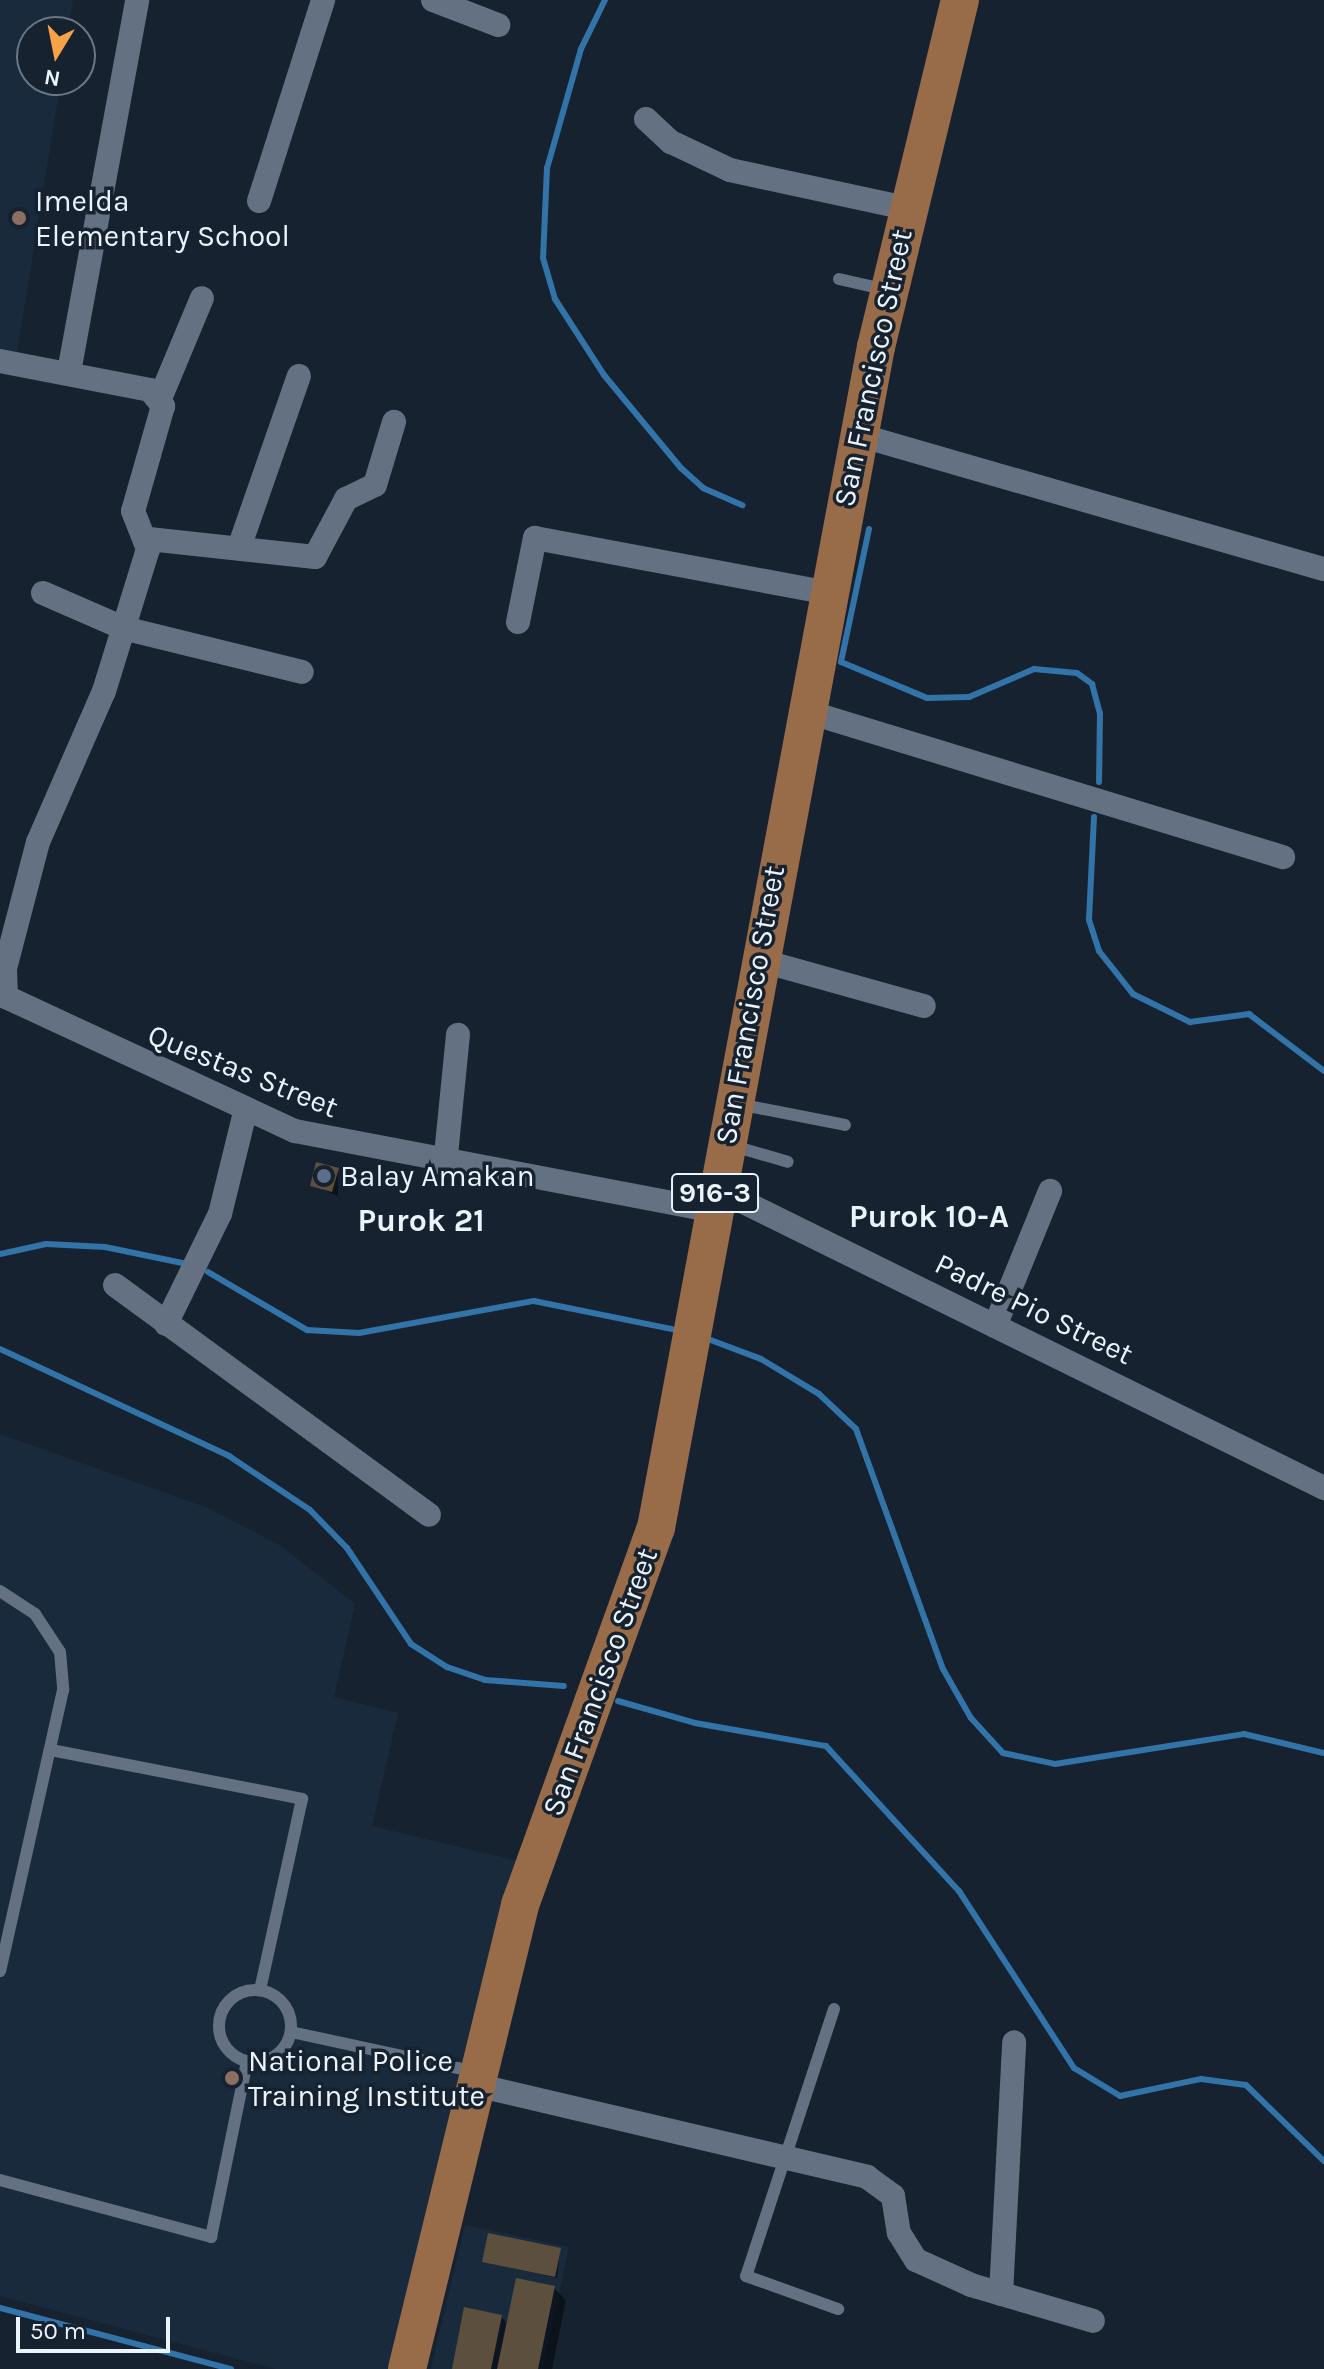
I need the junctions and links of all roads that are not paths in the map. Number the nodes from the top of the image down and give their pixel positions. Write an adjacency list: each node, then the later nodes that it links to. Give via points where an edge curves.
1 (137, 0): 13 (street)
2 (323, 0): 7 (street)
3 (433, 0): 5 (street)
4 (960, 0): 8 (main road, San Francisco Street / 916-3)
5 (498, 25)
6 (646, 119): 8 (street, via 671,142 730,170)
7 (259, 201)
8 (906, 208): 10 (main road, San Francisco Street / 916-3)
9 (839, 279): 10 (lane)
10 (888, 290): 17 (main road, San Francisco Street / 916-3)
11 (202, 298): 15 (street, via 173,382)
12 (0, 361): 13 (street)
13 (69, 372): 15 (street)
14 (299, 376): 19 (street)
15 (161, 396): 18 (street, via 162,418 133,511)
16 (394, 422): 19 (street, via 375,485 346,499 321,553 304,560)
17 (859, 435): 20 (street); 22 (main road, San Francisco Street / 916-3)
18 (149, 539): 19 (street); 24 (street)
19 (240, 545)
20 (1324, 569)
21 (43, 593): 24 (street)
22 (828, 593): 23 (street, via 535,538); 26 (main road, San Francisco Street / 916-3)
23 (518, 622)
24 (123, 628): 25 (street); 32 (street, Questas Street, via 104,691 38,842 3,991 22,1010)
25 (302, 672)
26 (805, 711): 27 (street); 28 (main road, San Francisco Street / 916-3)
27 (1283, 857)
28 (759, 960): 29 (street); 31 (main road, San Francisco Street / 916-3)
29 (924, 1006)
30 (458, 1035): 36 (street)
31 (735, 1103): 33 (lane); 34 (main road, San Francisco Street / 916-3)
32 (245, 1112): 36 (street, Questas Street, via 342,1146); 40 (street, via 216,1226)
33 (845, 1125)
34 (725, 1144): 35 (lane); 38 (main road, San Francisco Street / 916-3)
35 (788, 1162)
36 (445, 1165): 38 (street, Questas Street)
37 (1050, 1191): 41 (street)
38 (713, 1199): 41 (street, Padre Pio Street); 52 (main road, San Francisco Street / 916-3, via 645,1571 537,1854)
39 (115, 1285): 40 (street)
40 (166, 1324): 43 (street)
41 (995, 1326): 42 (street, Padre Pio Street)
42 (1324, 1488)
43 (429, 1515)
44 (0, 1591): 45 (lane, via 35,1614 60,1652 63,1690)
45 (51, 1750): 46 (lane); 47 (lane, via 302,1799)
46 (0, 1971)
47 (260, 1990): 49 (lane, via 281,2001); 51 (lane, via 236,1995 221,2013 220,2038)
48 (834, 2009): 53 (lane)
49 (291, 2032): 51 (lane, via 275,2056); 52 (lane)
50 (1014, 2042): 55 (street)
51 (247, 2062): 54 (lane, via 211,2237)
52 (478, 2079): 53 (street); 58 (main road, San Francisco Street / 916-3)
53 (789, 2159): 55 (street, via 883,2184 916,2260); 56 (lane, via 746,2276)
54 (0, 2180)
55 (1001, 2294): 57 (street)
56 (838, 2309)
57 (1093, 2321)
58 (407, 2369)

